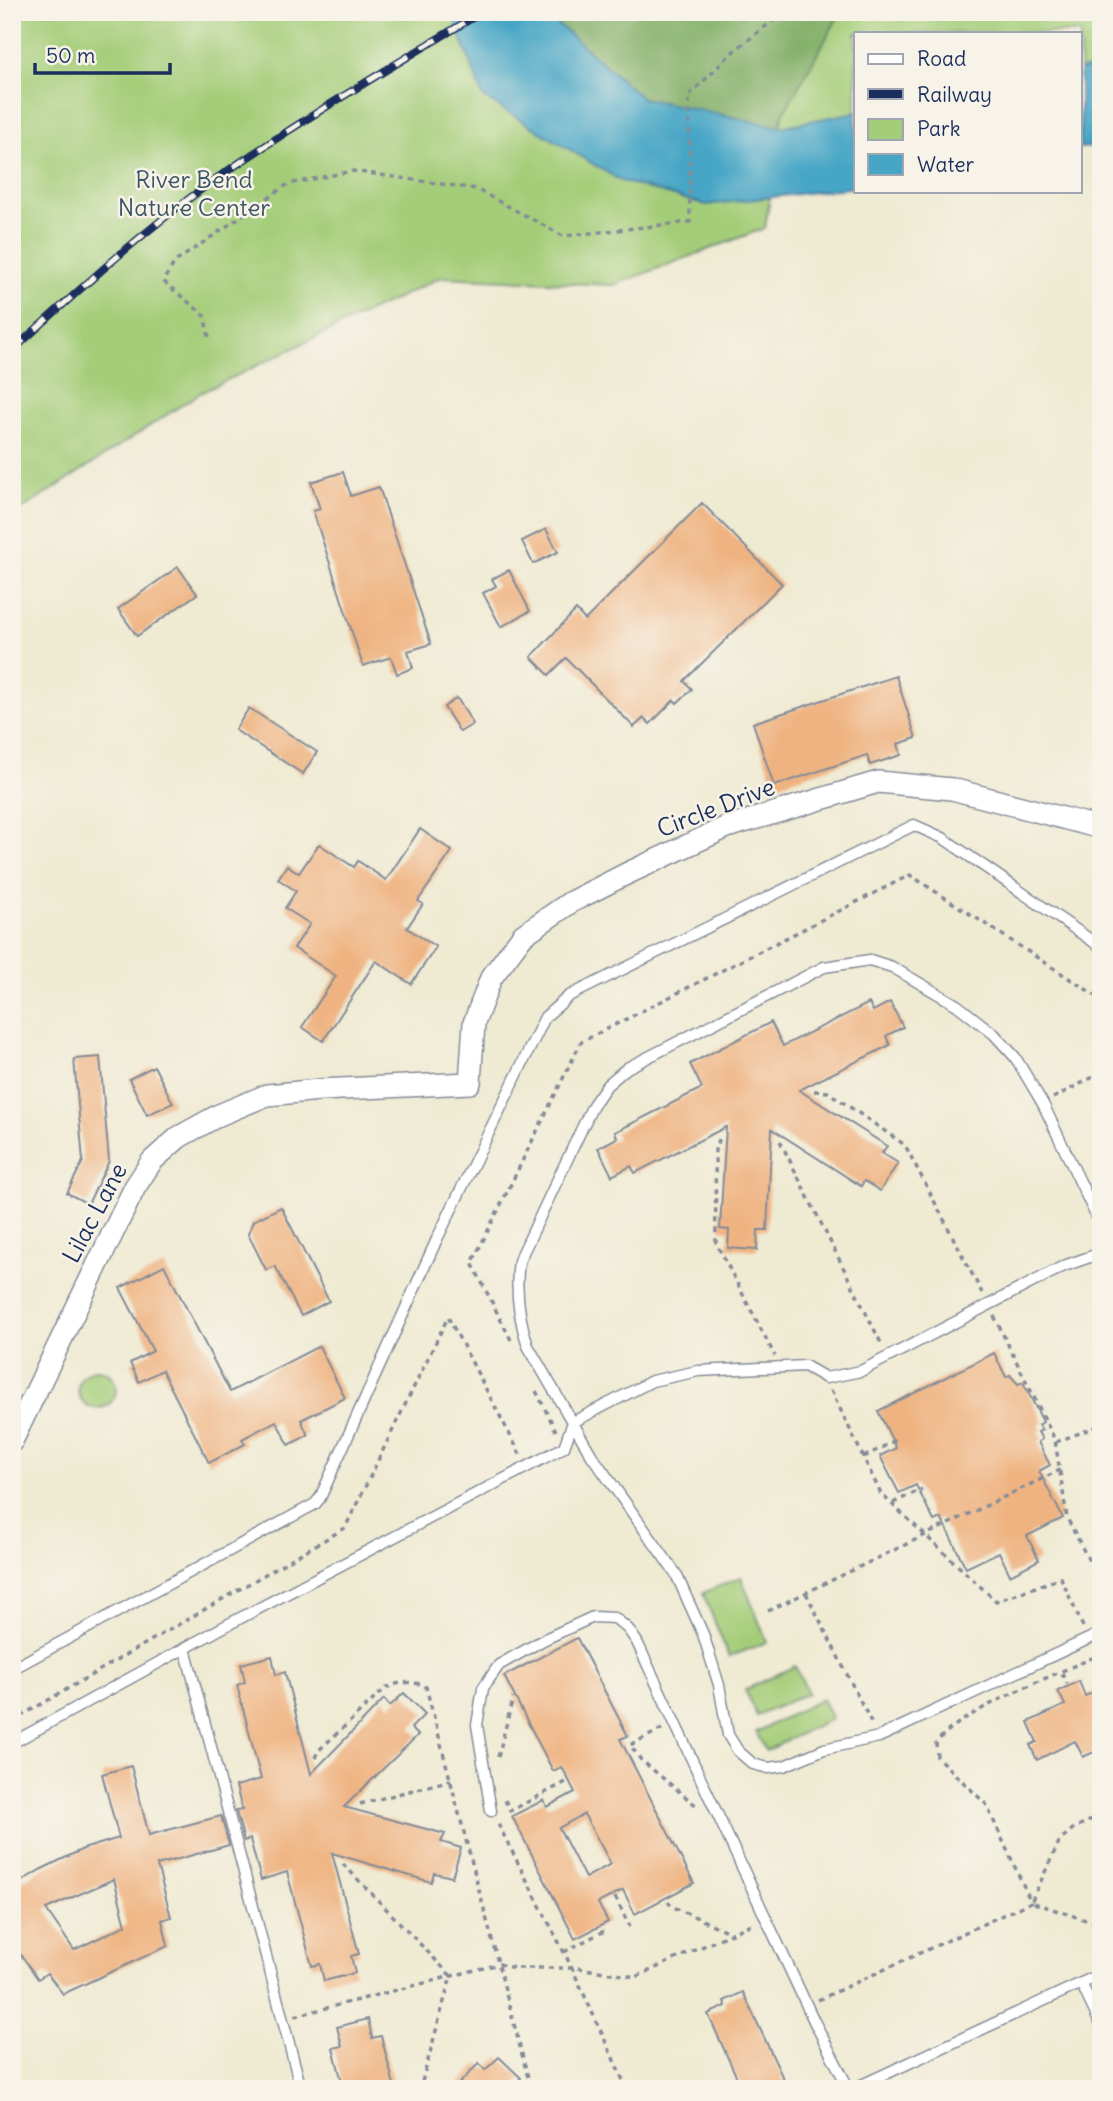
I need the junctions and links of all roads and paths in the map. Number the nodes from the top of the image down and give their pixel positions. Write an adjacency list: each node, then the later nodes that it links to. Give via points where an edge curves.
1 (784, 12): 2 (path, via 734,51 689,95 690,222 563,236 476,189 353,171 288,184 175,262 163,281 204,315)
2 (209, 337)
3 (1101, 828): 7 (street, Circle Drive, via 952,789 878,782 727,827 571,902 523,935 491,978 474,1023)
4 (1101, 947): 38 (lane, via 943,838 914,825 569,996 545,1017 320,1498)
5 (1101, 999): 15 (path, via 910,875 581,1042 472,1264)
6 (1101, 1073): 9 (path)
7 (470, 1083): 23 (street, Lilac Lane, via 267,1095 179,1137 152,1161 135,1187)
8 (814, 1091): 14 (path, via 828,1092 905,1145)
9 (1043, 1104): 12 (lane); 20 (lane, via 1015,1057 994,1034 914,978 870,960 824,967 627,1068 593,1105 516,1276 528,1346)
10 (719, 1139): 17 (path, via 715,1150 716,1243)
11 (780, 1141): 16 (path)
12 (1101, 1226)
13 (1101, 1253): 14 (lane, via 1064,1266)
14 (988, 1305): 16 (lane); 24 (path)
15 (515, 1349)
16 (888, 1357): 18 (lane, via 861,1371)
17 (781, 1367): 18 (lane, via 805,1366); 20 (lane, via 698,1371 664,1378)
18 (826, 1378): 26 (path)
19 (533, 1386): 25 (path)
20 (573, 1422): 25 (lane); 41 (lane, via 681,1584 703,1634 729,1735 738,1751 753,1764 768,1768)
21 (1101, 1424): 24 (path)
22 (898, 1439): 26 (path)
23 (12, 1441)
24 (1055, 1442): 27 (path)
25 (564, 1447): 36 (lane)
26 (864, 1457): 29 (path, via 881,1494)
27 (1060, 1471): 30 (path); 31 (path, via 1067,1518)
28 (922, 1489): 29 (path)
29 (892, 1504): 30 (path)
30 (926, 1534): 32 (path); 35 (path, via 996,1601 1061,1578)
31 (1101, 1584)
32 (806, 1593): 33 (path); 41 (path)
33 (768, 1611)
34 (1101, 1633): 35 (lane)
35 (1089, 1639): 41 (lane)
36 (185, 1648): 42 (lane); 68 (lane)
37 (1101, 1654): 55 (path, via 986,1707 957,1723 936,1743 937,1757 986,1804)
38 (12, 1669)
39 (513, 1698): 44 (path)
40 (675, 1723): 49 (lane, via 637,1642 615,1618 593,1618 545,1639 499,1665 483,1688 477,1726); 51 (lane); 51 (path, via 630,1745 641,1760)
41 (878, 1737)
42 (12, 1743)
43 (316, 1758): 45 (path, via 318,1751 386,1688 399,1683 422,1684)
44 (496, 1763)
45 (451, 1780): 48 (path); 62 (path)
46 (566, 1782): 47 (path, via 510,1811)
47 (505, 1800)
48 (360, 1804)
49 (491, 1811): 61 (path)
50 (1101, 1815): 55 (path, via 1060,1840)
51 (724, 1829): 56 (lane)
52 (343, 1864): 65 (path)
53 (615, 1897): 58 (path)
54 (668, 1901): 60 (path)
55 (1031, 1902): 57 (path); 67 (path)
56 (765, 1917): 60 (path); 67 (lane)
57 (1101, 1925)
58 (630, 1927)
59 (606, 1930): 61 (path)
60 (731, 1933): 63 (path, via 636,1977)
61 (564, 1952): 63 (path)
62 (499, 1964): 63 (path); 65 (path); 72 (path)
63 (572, 1968): 73 (path)
64 (1101, 1974): 66 (lane)
65 (452, 1976): 68 (path); 71 (path)
66 (1080, 1983): 69 (lane); 74 (lane)
67 (806, 2006): 74 (lane)
68 (283, 2019): 70 (lane)
69 (1101, 2025)
70 (301, 2089)
71 (420, 2089)
72 (531, 2089)
73 (628, 2089)
74 (851, 2089)

